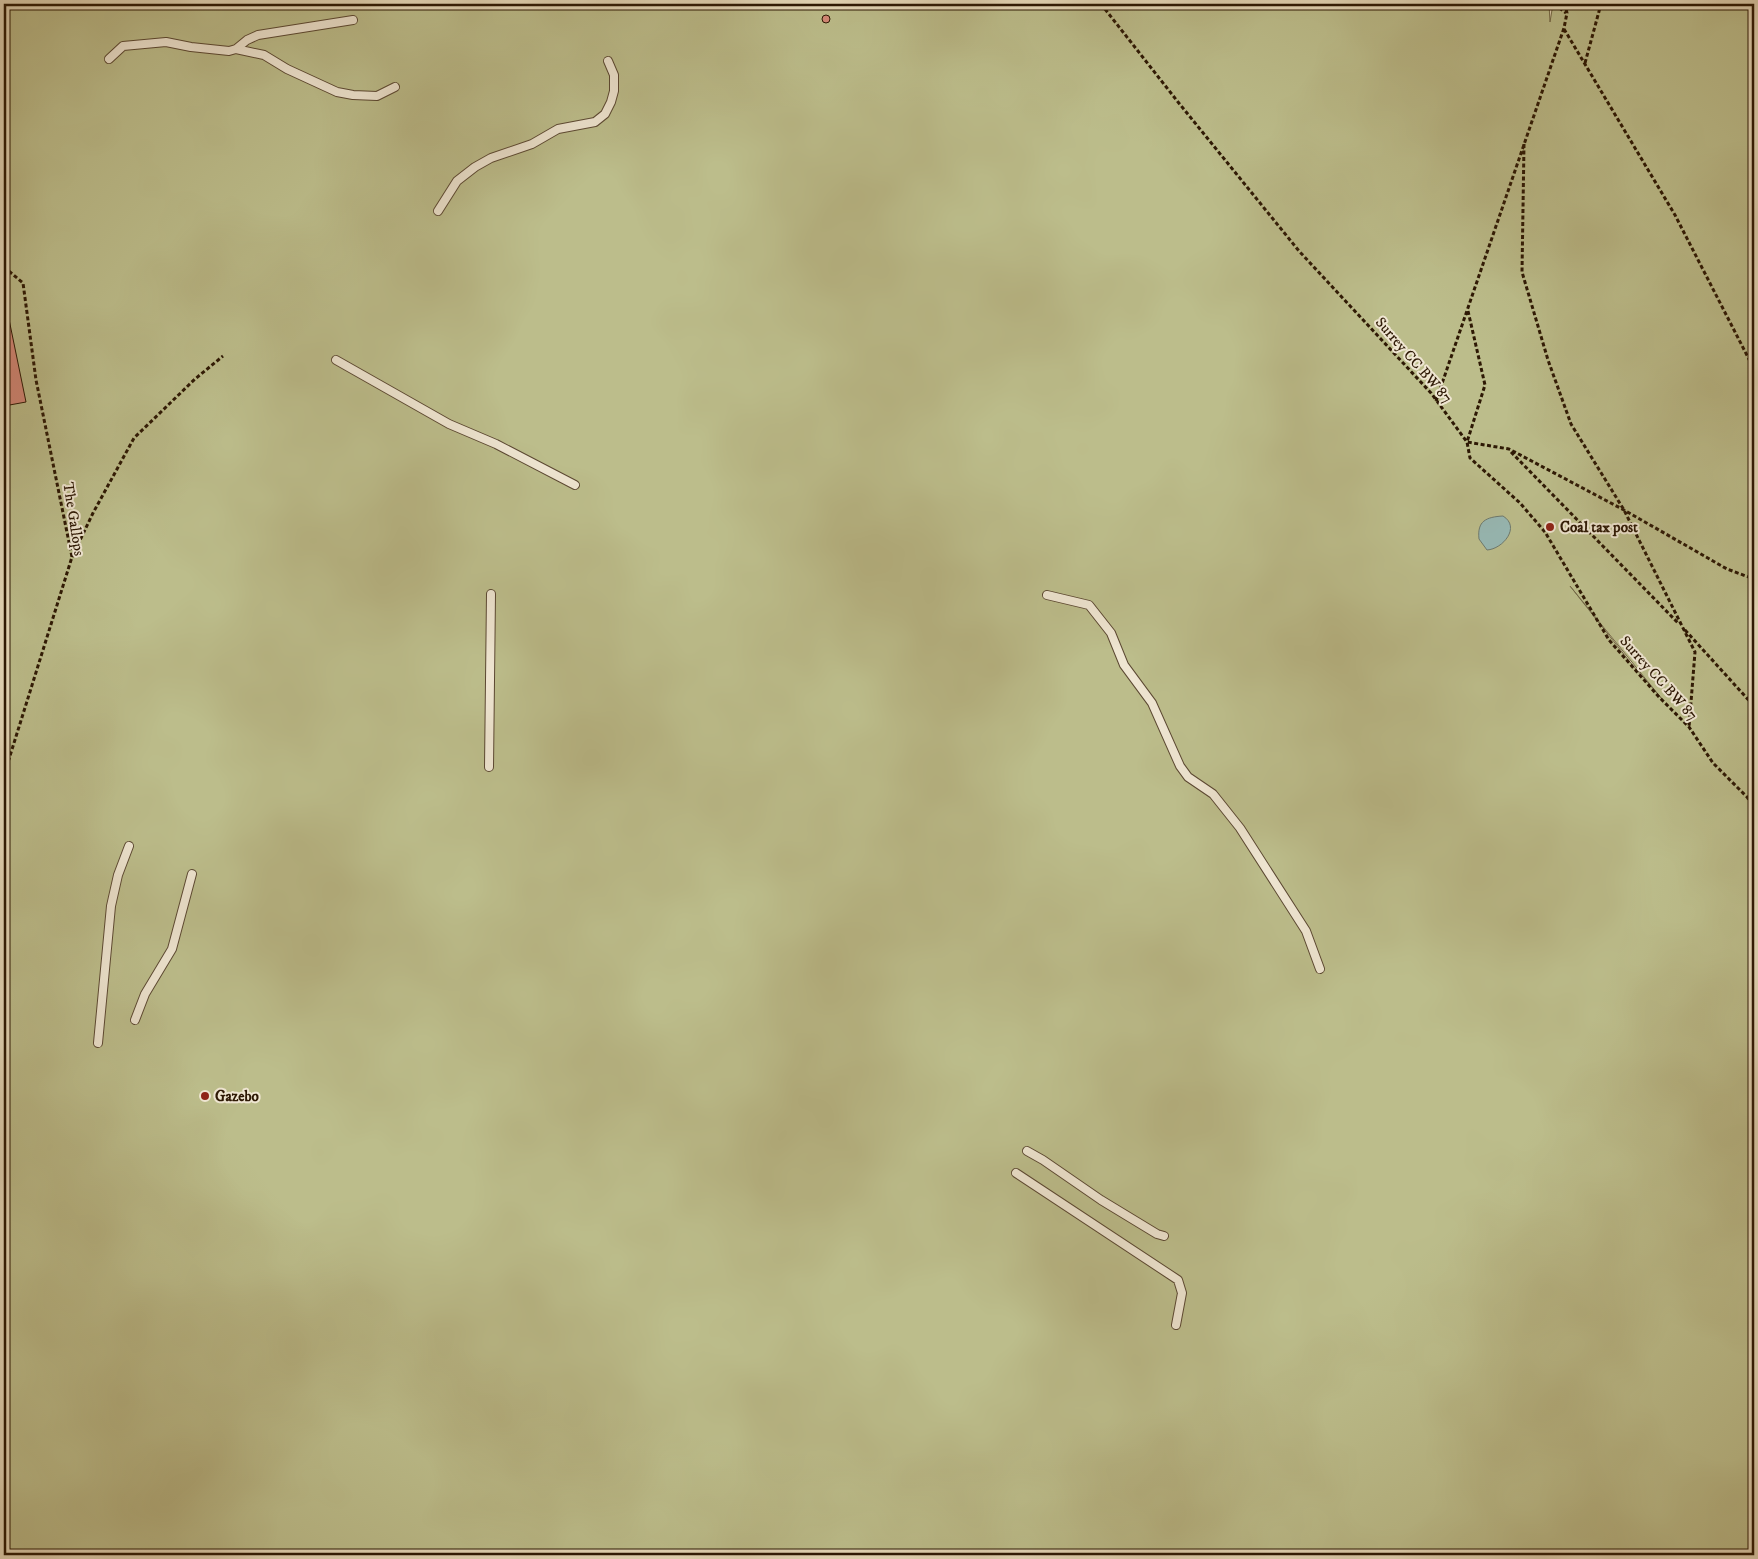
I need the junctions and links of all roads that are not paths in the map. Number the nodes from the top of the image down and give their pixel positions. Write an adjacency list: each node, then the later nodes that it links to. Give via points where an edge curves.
1 (353, 20): 2 (lane, via 258,35)
2 (236, 49): 3 (lane, via 229,51 166,42 123,46); 5 (lane, via 264,55 337,92 377,96)
3 (110, 59)
4 (608, 61): 6 (lane, via 614,75 614,91 605,114 595,122 558,129 532,144 475,167 458,180)
5 (395, 87)
6 (438, 211)
7 (336, 360): 8 (lane, via 449,424)
8 (575, 485)
9 (491, 594): 11 (lane)
10 (1046, 595): 14 (lane, via 1089,606 1110,633 1124,665 1152,703 1180,766 1213,794 1235,822 1306,931)
11 (490, 767)
12 (129, 846): 16 (lane, via 111,906)
13 (192, 874): 15 (lane, via 172,949 145,994)
14 (1320, 969)
15 (135, 1020)
16 (98, 1043)
17 (1027, 1151): 19 (lane, via 1101,1200)
18 (1016, 1173): 20 (lane, via 1178,1280 1182,1292)
19 (1164, 1236)
20 (1176, 1325)

